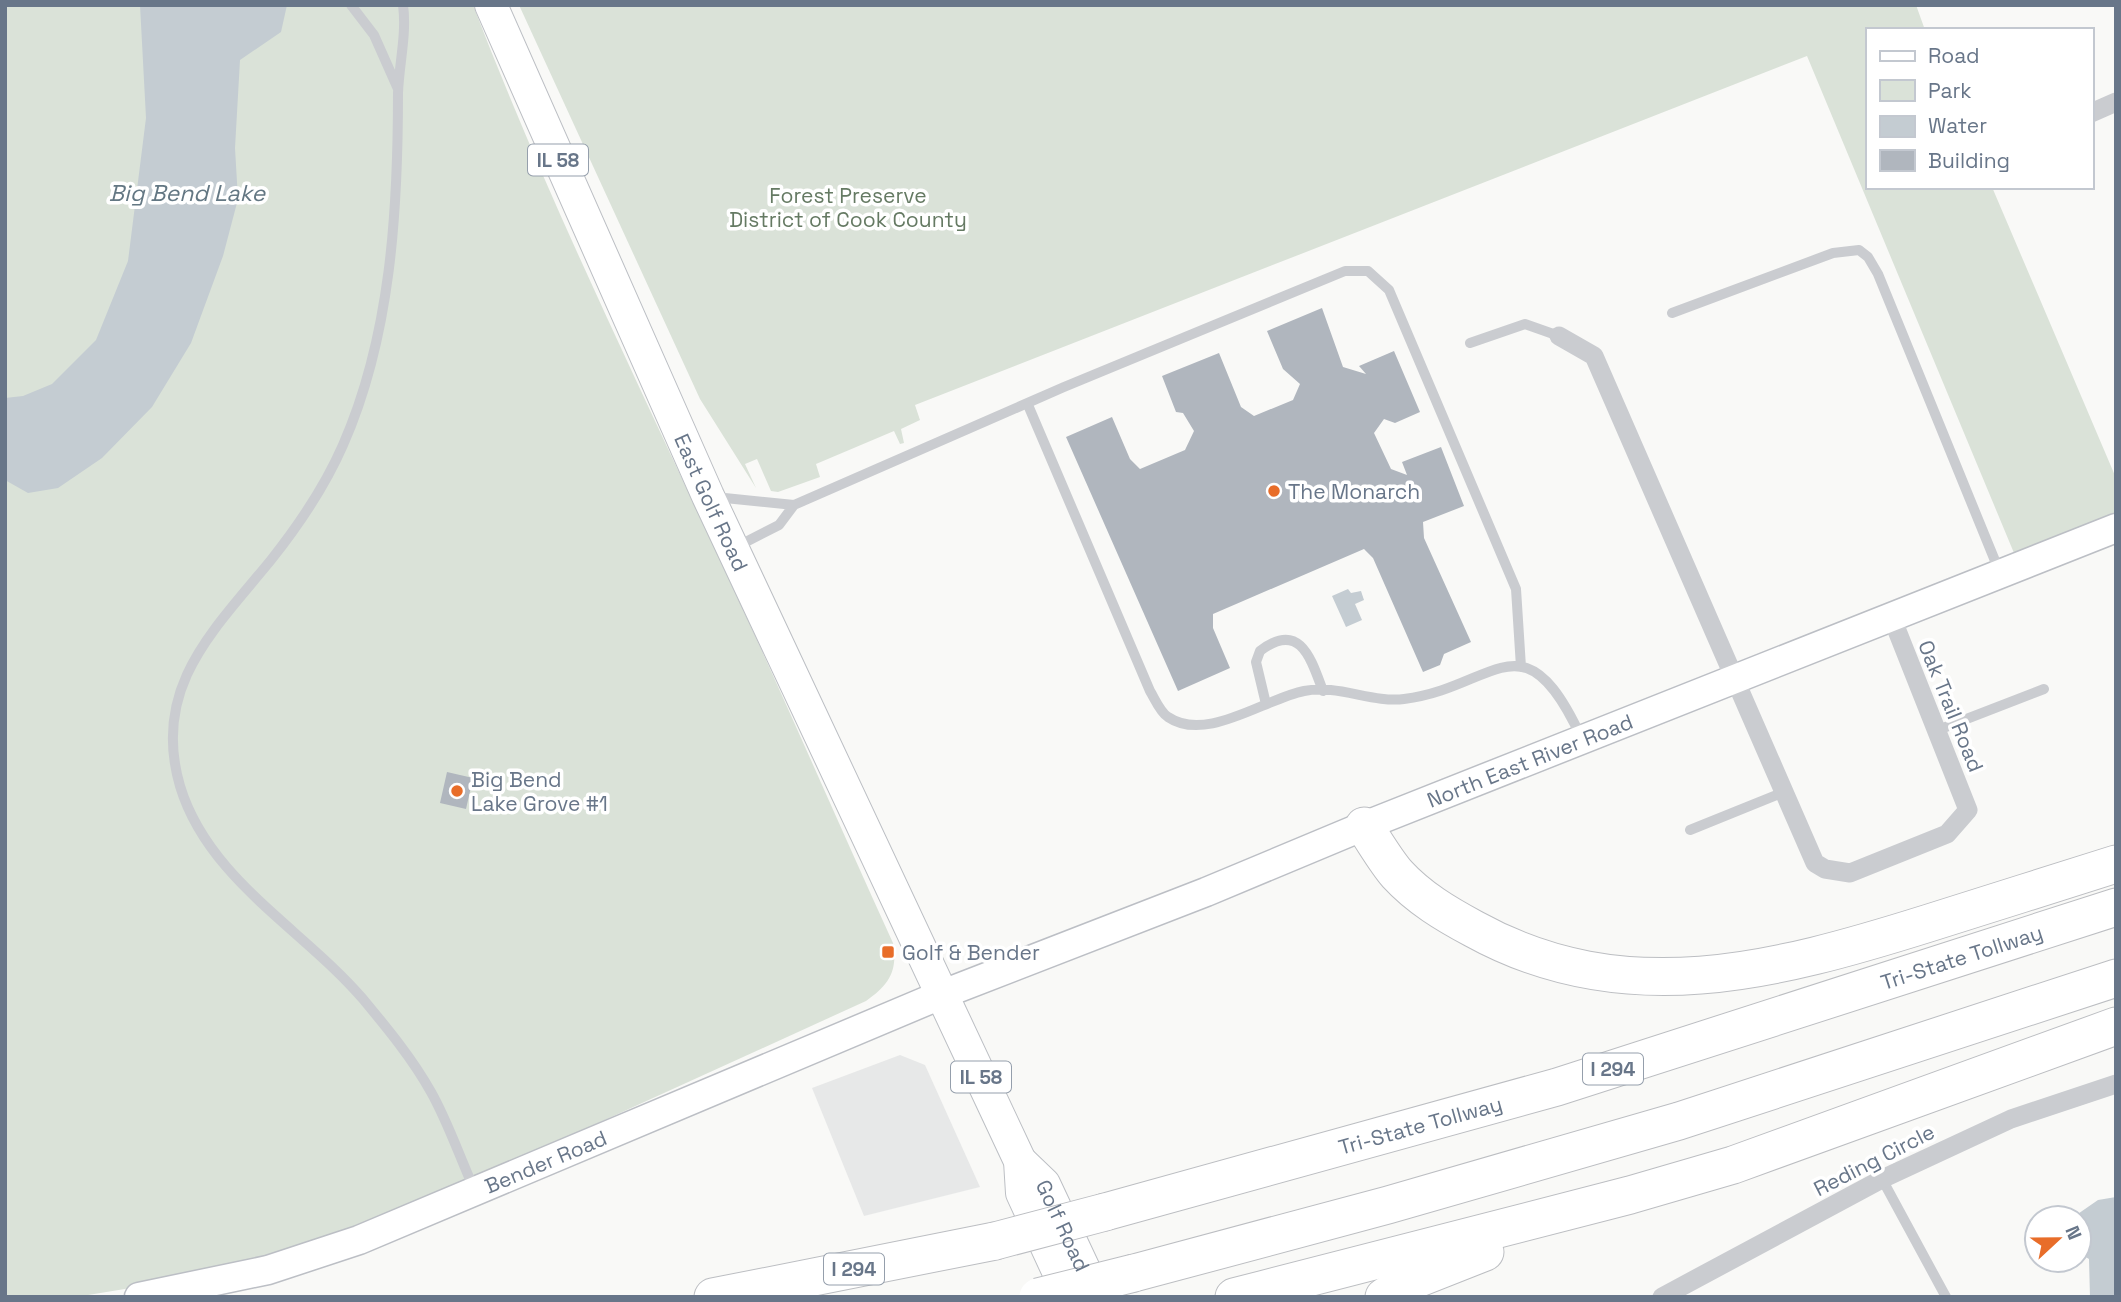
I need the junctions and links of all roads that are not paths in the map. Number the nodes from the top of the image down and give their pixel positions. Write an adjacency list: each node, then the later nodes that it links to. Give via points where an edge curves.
1 (351, 5): 4 (lane, via 374,35)
2 (403, 5): 4 (lane)
3 (491, 5): 11 (main road, East Golf Road / IL 58)
4 (398, 89): 35 (lane, via 396,205 381,317 367,378 342,447 306,509 195,656 176,701 174,739 180,785 198,825 228,872 313,946 402,1048 432,1094)
5 (2116, 102): 6 (street)
6 (2093, 112)
7 (1672, 313): 15 (lane, via 1833,253 1859,250 1868,257)
8 (1559, 336): 9 (lane, via 1525,324); 18 (street, via 1594,356)
9 (1470, 343)
10 (1028, 405): 12 (lane); 17 (lane, via 1345,271 1368,271 1390,290 1516,589); 21 (lane, via 1150,691 1166,716 1185,725 1208,725)
11 (708, 496): 12 (lane); 14 (main road, East Golf Road / IL 58)
12 (794, 505): 14 (lane, via 779,525)
13 (2116, 528): 15 (street, North East River Road)
14 (733, 548): 30 (main road, East Golf Road / IL 58)
15 (2000, 573): 16 (street, North East River Road)
16 (1892, 618): 18 (street, North East River Road); 22 (street, Oak Trail Road)
17 (1521, 667): 20 (lane, via 1498,666 1428,695 1401,700); 23 (lane, via 1539,674 1555,689)
18 (1735, 681): 23 (street, North East River Road); 24 (street)
19 (2044, 689): 22 (lane)
20 (1322, 691): 21 (lane, via 1305,690); 21 (lane, via 1310,656 1301,645 1279,641 1260,651 1256,662)
21 (1266, 704)
22 (1938, 730): 24 (street, Oak Trail Road, via 1968,810 1947,834 1850,873 1825,869 1815,863)
23 (1582, 741): 25 (street, North East River Road)
24 (1784, 792): 26 (lane)
25 (1364, 827): 27 (highway, via 1397,874 1433,906 1541,960 1611,976 1688,978 1777,966 1834,953); 30 (street, North East River Road)
26 (1690, 830)
27 (2116, 864)
28 (2116, 907): 38 (highway, Tri-State Tollway / I 294, bridge, via 1557,1087 995,1241)
29 (2116, 978): 39 (highway, bridge, via 1679,1121 1388,1205)
30 (943, 994): 33 (main road, Golf Road / IL 58); 35 (street, Bender Road)
31 (2116, 1026): 36 (highway, via 1733,1165)
32 (2116, 1084): 34 (street, Reding Circle, via 2011,1119)
33 (1020, 1161): 40 (main road, Golf Road / IL 58, via 1022,1193); 41 (main road, Golf Road / IL 58, via 1044,1184)
34 (1882, 1179): 44 (street, Reding Circle); 45 (lane)
35 (475, 1191): 37 (street, Bender Road, via 359,1240 268,1269)
36 (1630, 1195): 42 (highway); 43 (highway, via 1404,1284)
37 (139, 1297)
38 (713, 1297)
39 (1038, 1297)
40 (1070, 1297)
41 (1097, 1297)
42 (1234, 1297)
43 (1384, 1297)
44 (1662, 1297)
45 (1947, 1297)

